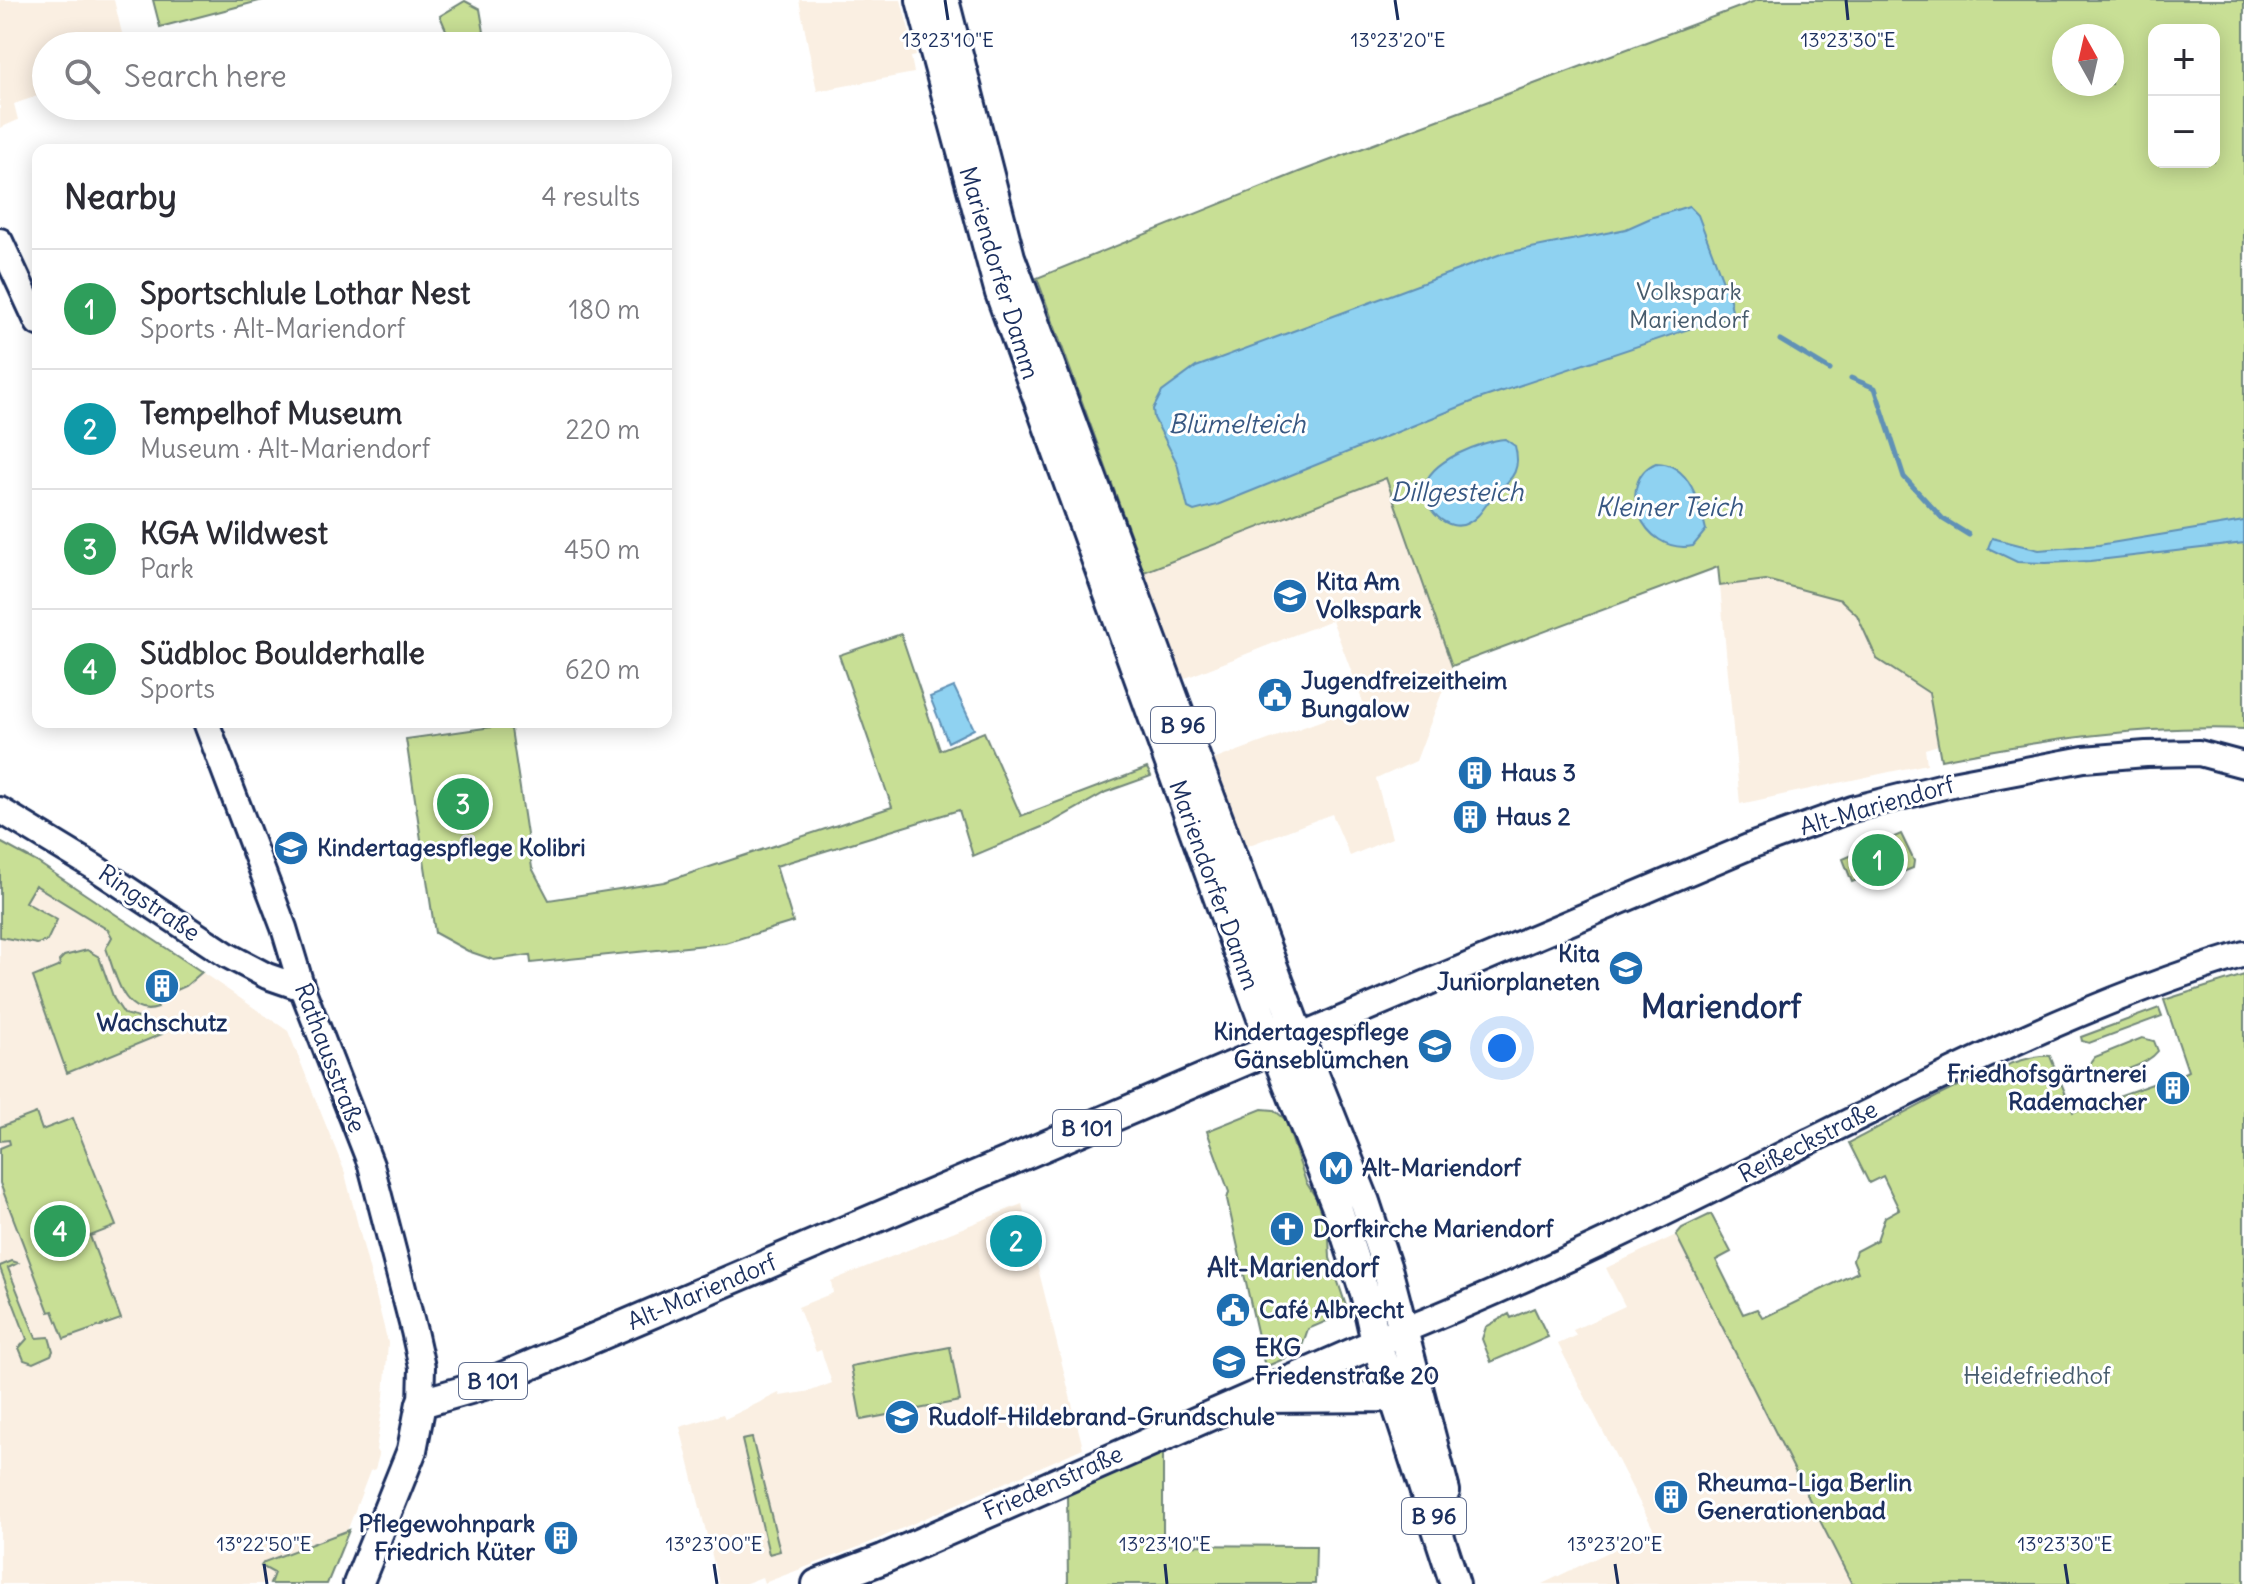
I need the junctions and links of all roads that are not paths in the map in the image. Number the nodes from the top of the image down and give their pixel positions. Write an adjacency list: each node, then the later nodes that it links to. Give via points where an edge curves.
1 (921, 0): 10 (main road, Mariendorfer Damm / B 96, via 1000,293)
2 (944, 0): 10 (main road, Mariendorfer Damm / B 96, via 1002,232)
3 (0, 241): 4 (main road)
4 (32, 310)
5 (208, 728): 9 (main road, Rathausstraße)
6 (2244, 765): 10 (main road, Alt-Mariendorf, via 2199,753 2112,756 2008,771 1852,809 1753,845)
7 (0, 810): 9 (main road, Ringstraße, via 227,955)
8 (2244, 954): 11 (main road, Reißeckstraße, via 2155,983 2005,1045 1661,1215)
9 (302, 988): 14 (main road, Rathausstraße, via 371,1165 422,1367)
10 (1286, 1043): 11 (main road, Mariendorfer Damm / B 96, via 1365,1202 1388,1272); 14 (main road, Alt-Mariendorf / B 101, via 484,1385)
11 (1389, 1336): 12 (main road, Mariendorfer Damm / B 96); 13 (main road, Friedenstraße); 18 (main road, Mariendorfer Damm / B 96, via 1437,1464)
12 (1394, 1397): 13 (main road); 17 (main road, Mariendorfer Damm / B 96)
13 (1245, 1398): 16 (main road, Friedenstraße)
14 (421, 1403): 15 (main road, via 412,1450)
15 (358, 1584)
16 (817, 1584)
17 (1455, 1584)
18 (1472, 1584)

